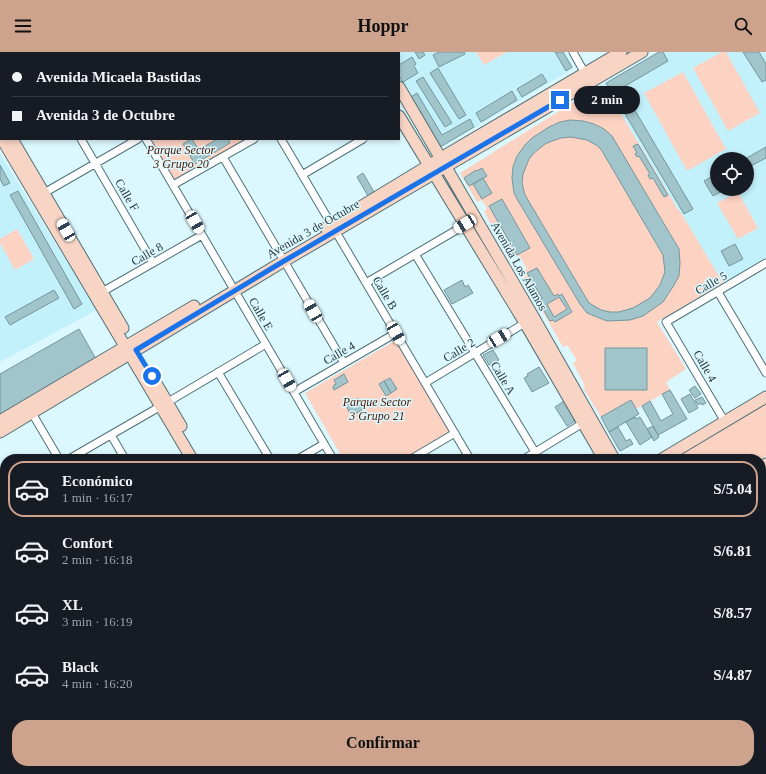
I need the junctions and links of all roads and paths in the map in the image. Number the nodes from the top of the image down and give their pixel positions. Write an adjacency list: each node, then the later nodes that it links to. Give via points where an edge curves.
1 (573, 52): 4 (street)
2 (621, 52): 4 (street, Avenida 3 de Octubre)
3 (642, 52): 4 (street, Avenida 3 de Octubre)
4 (588, 78): 16 (street, Avenida 3 de Octubre)
5 (400, 89): 16 (street, Avenida Los Alamos)
6 (400, 119): 18 (street, Avenida Los Alamos)
7 (3, 140): 37 (street)
8 (13, 140): 21 (street)
9 (82, 140): 17 (street, Calle F)
10 (136, 140): 17 (street)
11 (147, 140): 20 (street, Calle E)
12 (252, 140): 15 (street)
13 (282, 140): 19 (street, Calle B)
14 (350, 142): 19 (street)
15 (223, 157): 20 (street); 26 (street)
16 (443, 162): 18 (street, Avenida 3 de Octubre); 47 (street, Avenida Los Alamos)
17 (95, 163): 21 (street); 27 (street, Calle F)
18 (431, 169): 22 (street, Avenida Los Alamos); 23 (street, Avenida 3 de Octubre)
19 (302, 175): 23 (street, Calle B)
20 (173, 185): 24 (street, Calle E)
21 (44, 193): 31 (street)
22 (465, 224): 25 (street); 34 (street, Avenida Los Alamos)
23 (333, 228): 26 (street, Avenida 3 de Octubre); 29 (street, Calle B)
24 (202, 235): 27 (street, Calle 8); 30 (street, Calle E)
25 (415, 254): 29 (street); 38 (street, Calle A)
26 (282, 258): 30 (street, Avenida 3 de Octubre); 39 (street)
27 (153, 263): 31 (street, Calle 8)
28 (766, 263): 32 (street, Calle 5)
29 (366, 283): 35 (street, Calle B)
30 (233, 287): 36 (street, Calle E); 37 (street, Avenida 3 de Octubre)
31 (102, 292): 37 (street)
32 (718, 292): 33 (street, Calle 5); 41 (street)
33 (666, 322): 49 (street, Calle 4)
34 (525, 323): 38 (street, Calle 2); 47 (street, Avenida Los Alamos)
35 (396, 333): 39 (street, Calle 4); 42 (street, Calle B)
36 (266, 344): 40 (street); 43 (street, Calle E)
37 (131, 348): 45 (street); 46 (street, Avenida 3 de Octubre); 48 (street, Avenida 3 de Octubre)
38 (475, 353): 42 (street, Calle 2); 54 (street, Calle A)
39 (344, 363): 43 (street, Calle 4)
40 (218, 372): 45 (street); 60 (street)
41 (766, 373)
42 (425, 383): 51 (street, Calle B)
43 (294, 392): 53 (street, Calle E)
44 (766, 397): 49 (street)
45 (164, 404): 52 (street); 58 (street); 59 (street)
46 (32, 413): 50 (street, Avenida 3 de Octubre); 55 (street)
47 (583, 416): 54 (street); 66 (street, Avenida Los Alamos); 67 (street, Avenida Los Alamos)
48 (0, 421)
49 (725, 422): 68 (street)
50 (0, 432)
51 (455, 433): 63 (street); 64 (street, Calle B)
52 (111, 435): 56 (street); 57 (street)
53 (324, 444): 61 (street); 62 (street, Calle E)
54 (535, 452): 65 (street)
55 (56, 454)
56 (78, 454)
57 (122, 454)
58 (189, 454)
59 (198, 454)
60 (267, 454)
61 (307, 454)
62 (330, 454)
63 (419, 454)
64 (467, 454)
65 (532, 454)
66 (602, 454)
67 (610, 454)
68 (671, 454)

